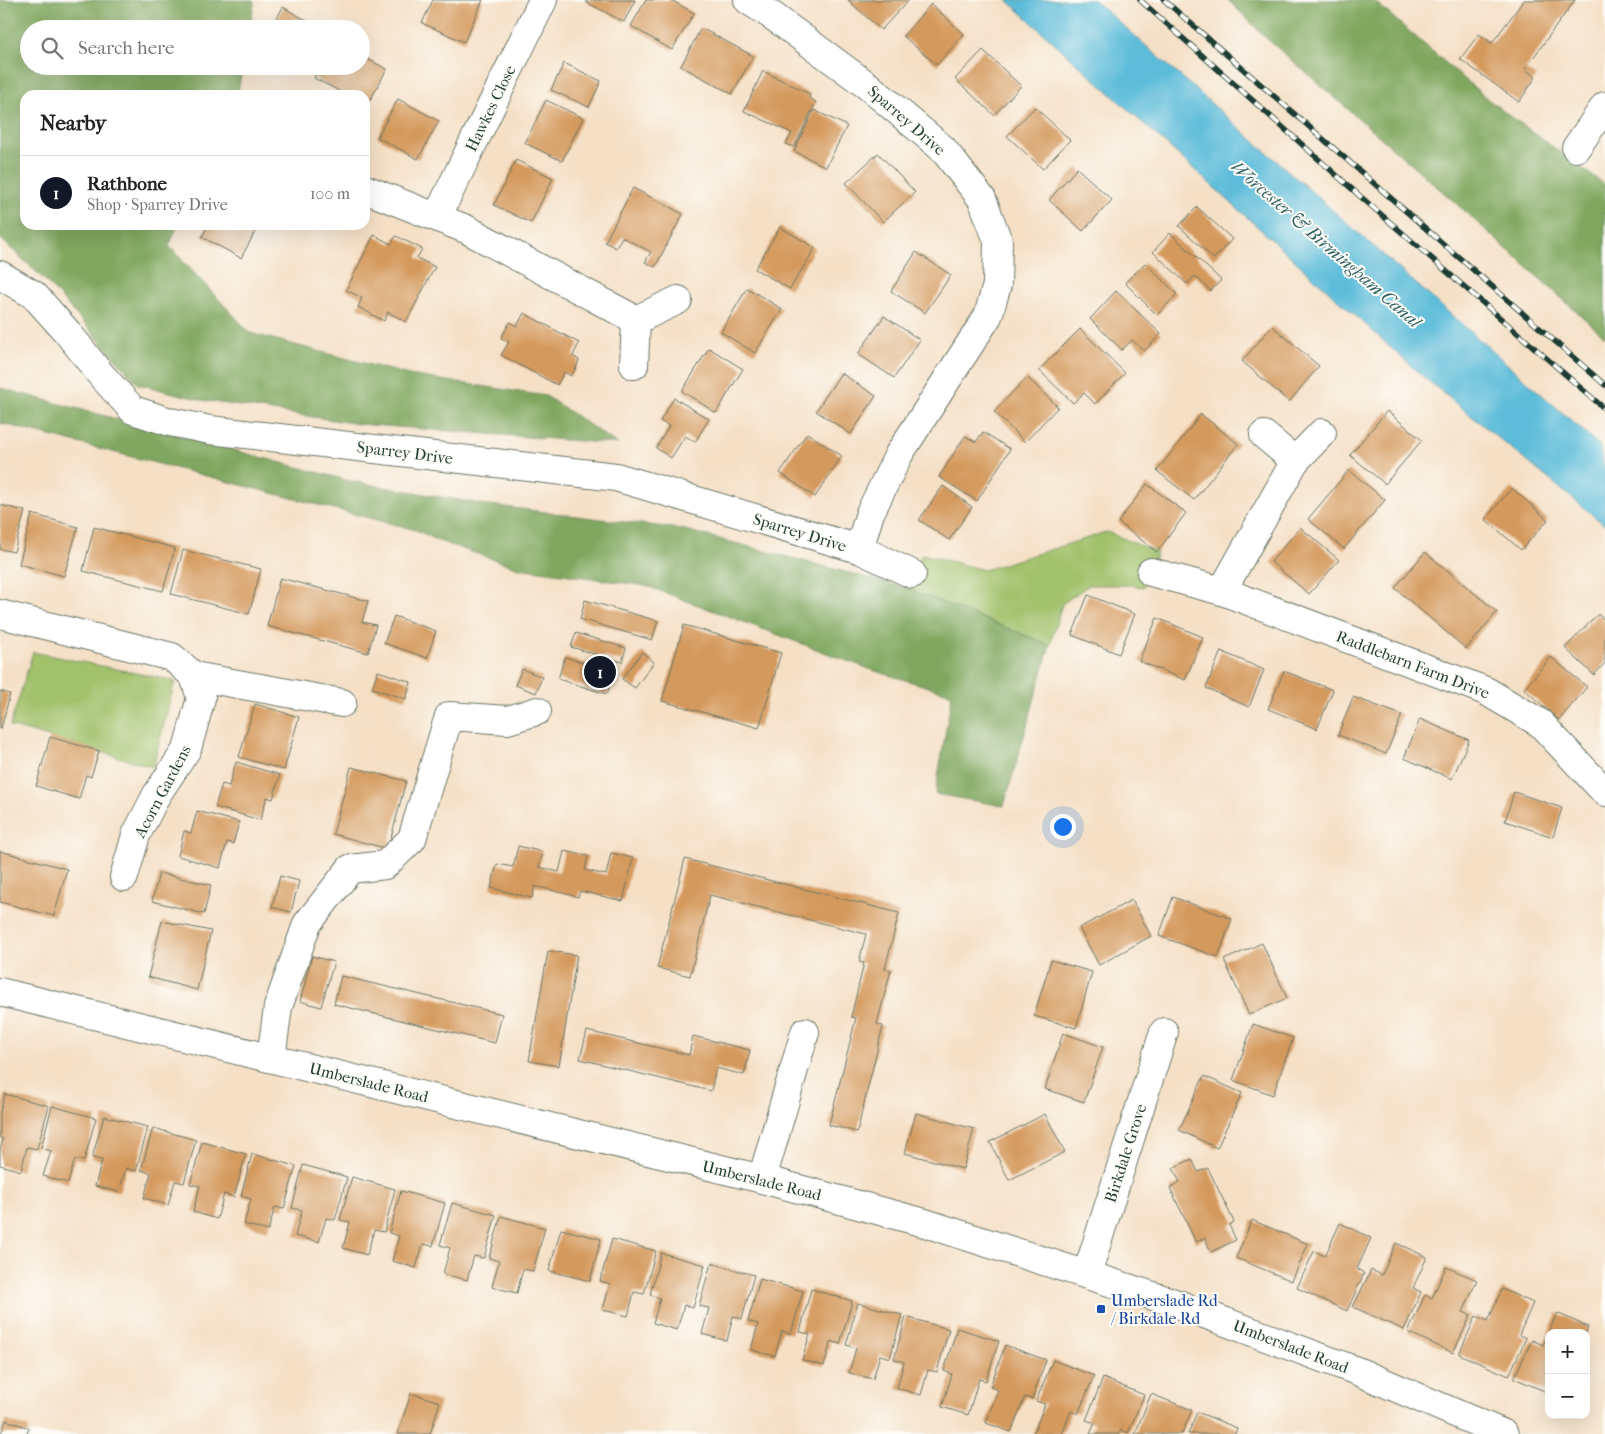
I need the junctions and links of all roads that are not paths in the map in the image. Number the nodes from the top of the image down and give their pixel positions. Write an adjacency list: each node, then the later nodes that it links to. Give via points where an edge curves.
1 (543, 0): 6 (street, Hawkes Close)
2 (748, 0): 14 (street, Sparrey Drive, via 868,86 943,149 982,198 998,240 997,285 988,316 899,454 870,513)
3 (1605, 106): 4 (street)
4 (1576, 148)
5 (370, 191): 6 (street)
6 (437, 217): 9 (street)
7 (0, 275): 14 (street, Sparrey Drive, via 34,295 133,410 170,422 210,430 616,477)
8 (678, 300): 9 (street)
9 (636, 320): 10 (street)
10 (634, 365)
11 (1322, 433): 13 (street)
12 (1264, 435): 13 (street)
13 (1295, 462): 17 (street)
14 (860, 549): 16 (street, Sparrey Drive)
15 (1151, 572): 17 (street, Raddlebarn Farm Drive)
16 (912, 574)
17 (1222, 591): 22 (street, Raddlebarn Farm Drive, via 1486,690 1540,723)
18 (0, 614): 19 (street, via 172,657)
19 (194, 676): 20 (street); 23 (street, Acorn Gardens, via 200,698 187,749 157,794 136,835)
20 (342, 704)
21 (537, 711): 27 (street, via 508,720 450,716 412,839 385,865 350,869 307,924 278,1007)
22 (1605, 792)
23 (124, 877)
24 (0, 992): 27 (street, Umberslade Road)
25 (805, 1032): 28 (street)
26 (1164, 1032): 29 (street, Birkdale Grove)
27 (271, 1058): 28 (street, Umberslade Road)
28 (762, 1179): 29 (street, Umberslade Road, via 925,1223)
29 (1087, 1274): 30 (street, Umberslade Road, via 1357,1371)
30 (1504, 1434)

